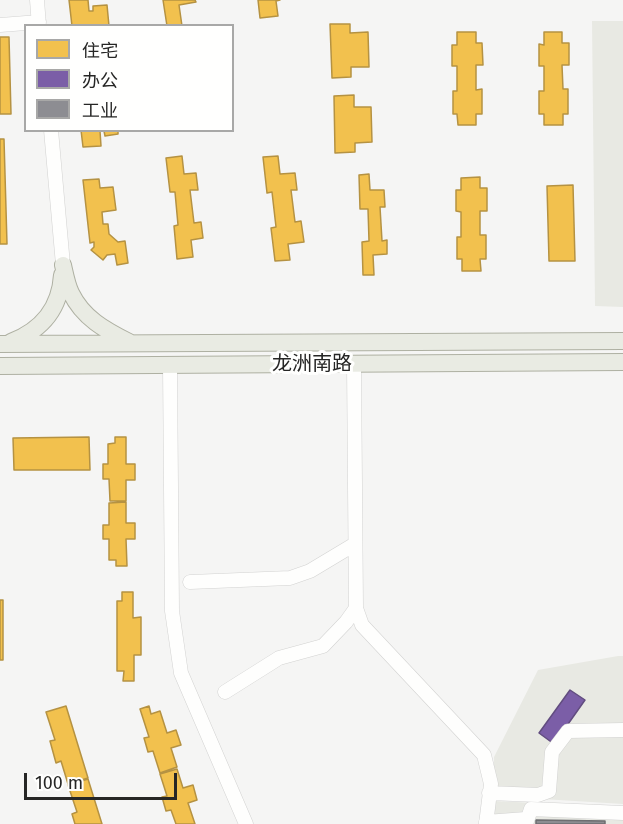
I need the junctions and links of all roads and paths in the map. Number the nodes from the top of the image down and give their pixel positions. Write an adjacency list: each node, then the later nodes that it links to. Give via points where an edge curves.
1 (37, 0): 2 (street)
2 (39, 23): 3 (street)
3 (0, 25)
4 (51, 132): 5 (street)
5 (63, 265): 7 (main road, via 70,292 83,311 100,327); 8 (main road, via 62,291 54,309 25,337)
6 (623, 341): 7 (main road, 龙洲南路)
7 (131, 343): 8 (main road, 龙洲南路)
8 (4, 344)
9 (623, 362): 11 (main road, 龙洲南路)
10 (170, 364): 11 (main road, 龙洲南路); 12 (main road, 龙洲南路); 22 (street, via 172,611 181,673)
11 (354, 364): 13 (street)
12 (0, 366)
13 (355, 544): 14 (street, via 310,571 290,578); 15 (street)
14 (190, 582)
15 (356, 608): 16 (street, via 323,646 279,658); 18 (street, via 362,626 484,755 491,784)
16 (225, 692)
17 (623, 730): 18 (street, via 568,731 552,752 549,791 538,795)
18 (489, 793): 21 (street)
19 (623, 813): 20 (street, via 531,809)
20 (526, 822): 21 (street)
21 (486, 823)
22 (246, 824)

